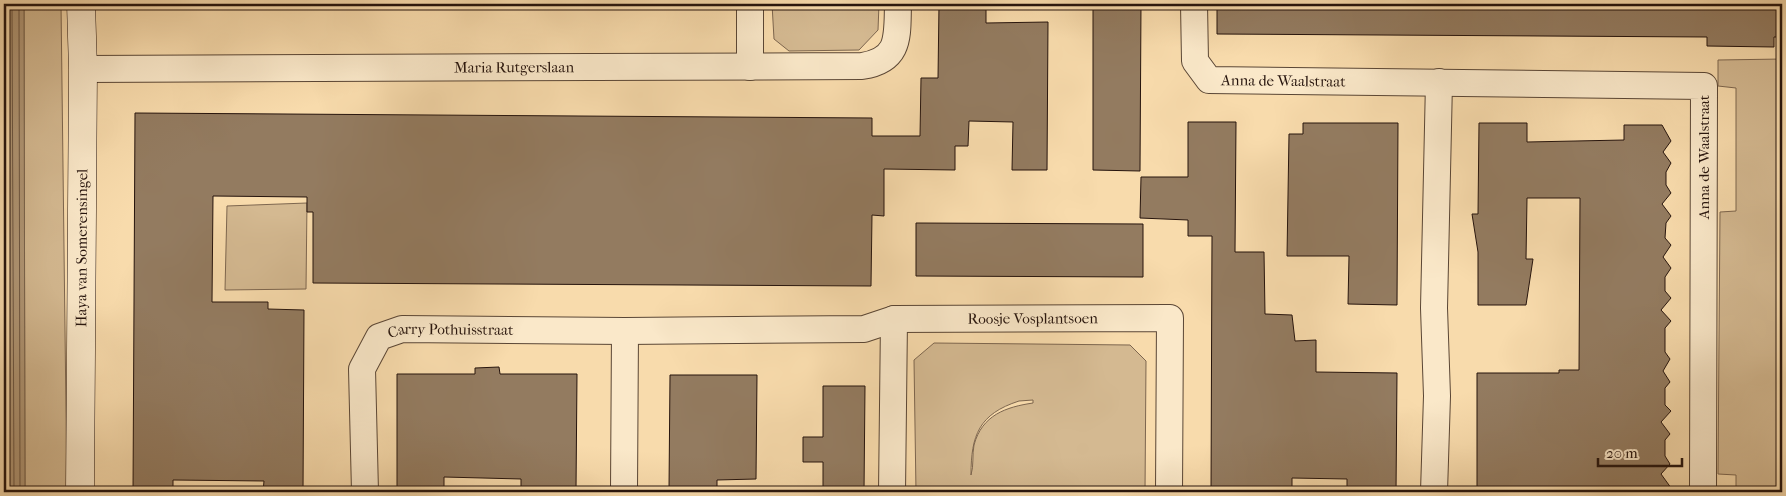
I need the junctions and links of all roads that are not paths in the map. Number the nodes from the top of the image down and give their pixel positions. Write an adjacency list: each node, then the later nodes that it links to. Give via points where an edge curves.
1 (81, 4): 6 (street, Haya van Somerensingel)
2 (750, 4): 5 (street)
3 (898, 4): 5 (street, Maria Rutgerslaan, via 894,49 874,64)
4 (1194, 4): 7 (street, Anna de Waalstraat, via 1195,61 1209,80)
5 (750, 67): 6 (street, Maria Rutgerslaan)
6 (83, 68): 11 (street, Haya van Somerensingel)
7 (1440, 82): 15 (street, via 1434,308 1437,396); 16 (street, Anna de Waalstraat, via 1704,86)
8 (894, 319): 9 (street, Carry Pothuisstraat, via 864,329); 13 (street); 14 (street, Roosje Vosplantsoen, via 1170,318)
9 (625, 331): 10 (street); 12 (street, Carry Pothuisstraat, via 402,329 379,336 362,369)
10 (624, 490)
11 (80, 492)
12 (365, 492)
13 (892, 492)
14 (1169, 492)
15 (1434, 492)
16 (1703, 492)

